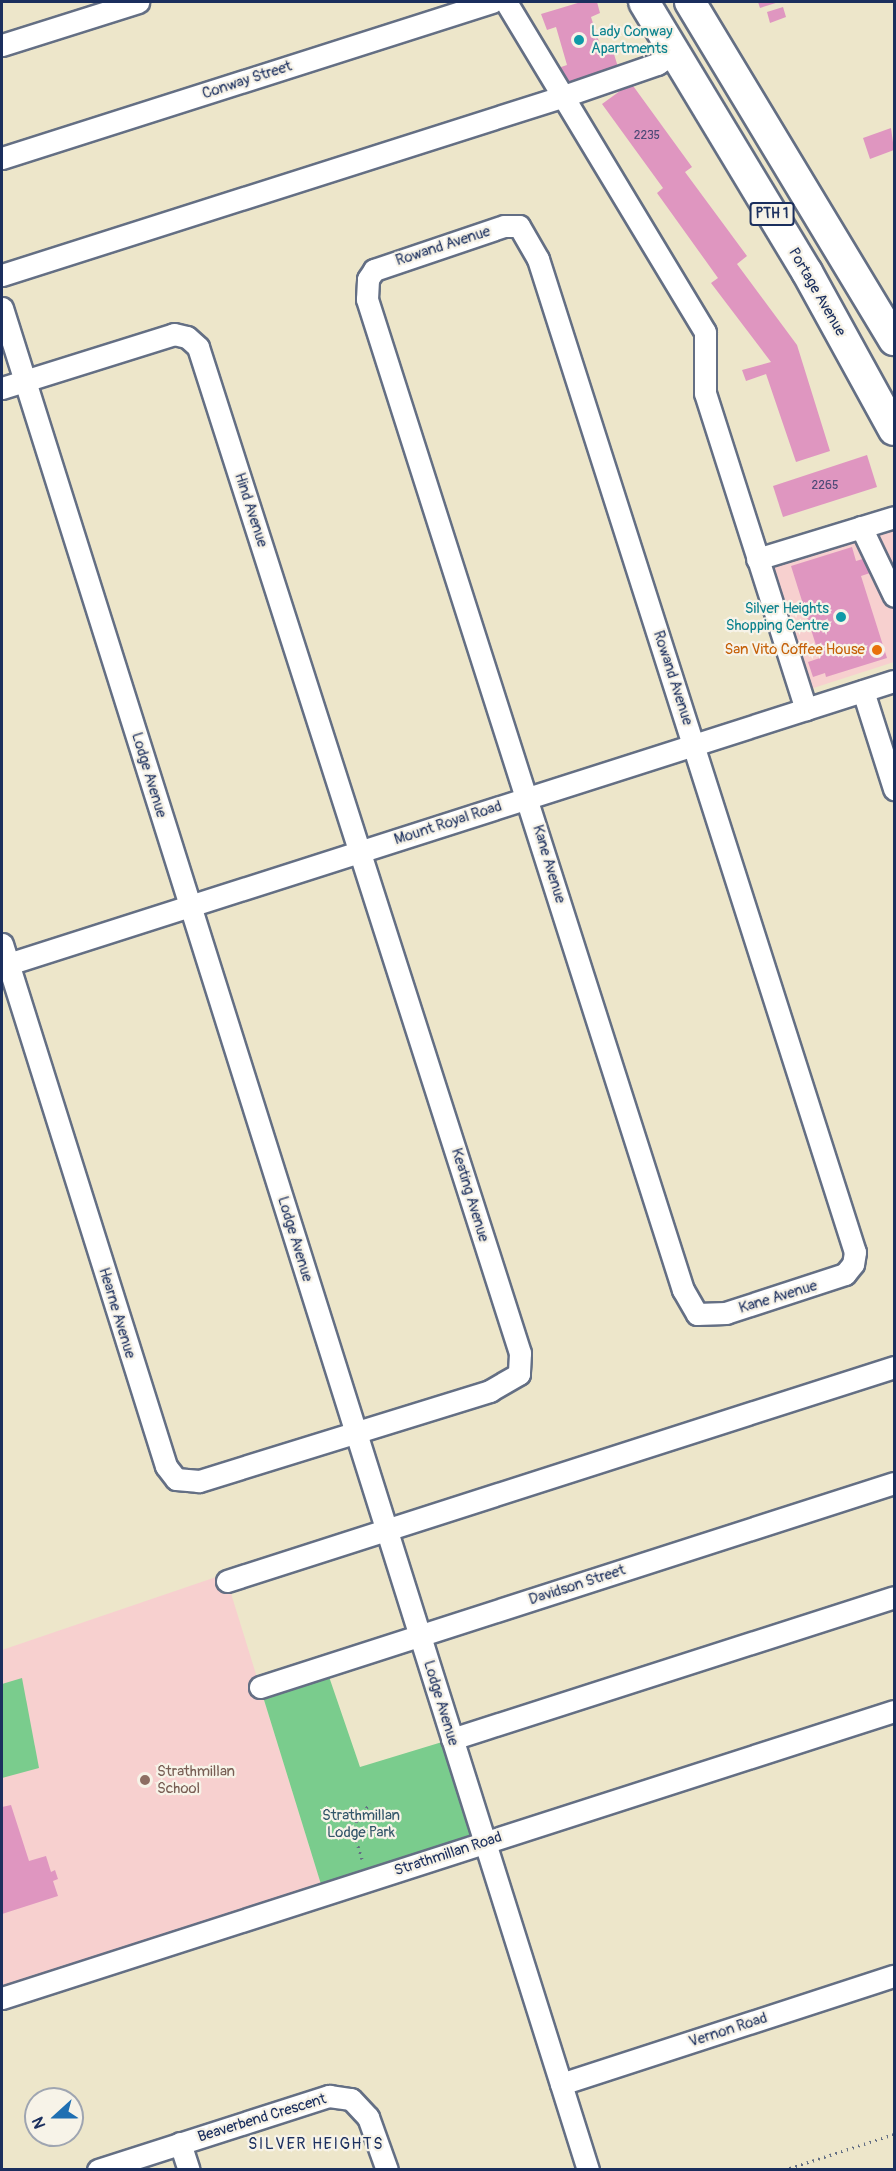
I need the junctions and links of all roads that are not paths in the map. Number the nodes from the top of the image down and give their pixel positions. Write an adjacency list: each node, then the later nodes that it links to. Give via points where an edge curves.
1 (138, 2): 6 (street)
2 (492, 2): 9 (street, Conway Street)
3 (506, 2): 8 (street)
4 (644, 2): 7 (highway, Portage Avenue / PTH 1)
5 (690, 2): 12 (highway, PTH 1)
6 (2, 45)
7 (675, 52): 8 (street, via 657,64); 15 (highway, Portage Avenue / PTH 1, via 807,272)
8 (561, 97): 10 (street); 18 (street, via 705,332 705,393)
9 (2, 158)
10 (2, 275)
11 (2, 308): 13 (street, Lodge Avenue)
12 (894, 340)
13 (24, 380): 14 (street, Hind Avenue); 26 (street, Hind Avenue, via 174,334 187,337 198,347); 27 (street, Lodge Avenue)
14 (2, 388)
15 (894, 430)
16 (894, 517): 17 (street)
17 (861, 527): 18 (street); 19 (street)
18 (757, 558): 22 (street)
19 (894, 596)
20 (894, 681): 21 (street, Mount Royal Road)
21 (863, 691): 22 (street, Mount Royal Road); 24 (street)
22 (806, 709): 23 (street, Mount Royal Road)
23 (695, 744): 25 (street, Mount Royal Road); 25 (street, Rowand Avenue, via 538,259 519,225 485,232 374,270 366,288); 25 (street, Kane Avenue, via 855,1252 853,1264 845,1274 828,1282 710,1316 697,1314 689,1303)
24 (894, 789)
25 (528, 798): 26 (street, Mount Royal Road)
26 (361, 851): 27 (street, Mount Royal Road); 30 (street, Keating Avenue, via 520,1353 519,1374 508,1384)
27 (189, 905): 28 (street, Mount Royal Road); 30 (street, Lodge Avenue)
28 (4, 958): 30 (street, Hearne Avenue, via 166,1466 176,1479 188,1483)
29 (894, 1367): 32 (street)
30 (356, 1433): 32 (street, Lodge Avenue)
31 (894, 1483): 35 (street, Davidson Street)
32 (386, 1530): 33 (street); 35 (street, Lodge Avenue)
33 (227, 1581)
34 (894, 1597): 38 (street)
35 (420, 1635): 36 (street, Davidson Street); 38 (street, Lodge Avenue)
36 (260, 1687)
37 (894, 1711): 39 (street, Strathmillan Road)
38 (452, 1739): 39 (street, Lodge Avenue)
39 (485, 1842): 41 (street, Strathmillan Road); 42 (street, Lodge Avenue)
40 (894, 1976): 42 (street, Vernon Road)
41 (2, 1998)
42 (561, 2084): 47 (street, Lodge Avenue)
43 (180, 2143): 44 (street, Beaverbend Crescent); 45 (street); 46 (street, Beaverbend Crescent, via 328,2096 351,2099 368,2117)
44 (98, 2169)
45 (189, 2169)
46 (387, 2169)
47 (588, 2169)

